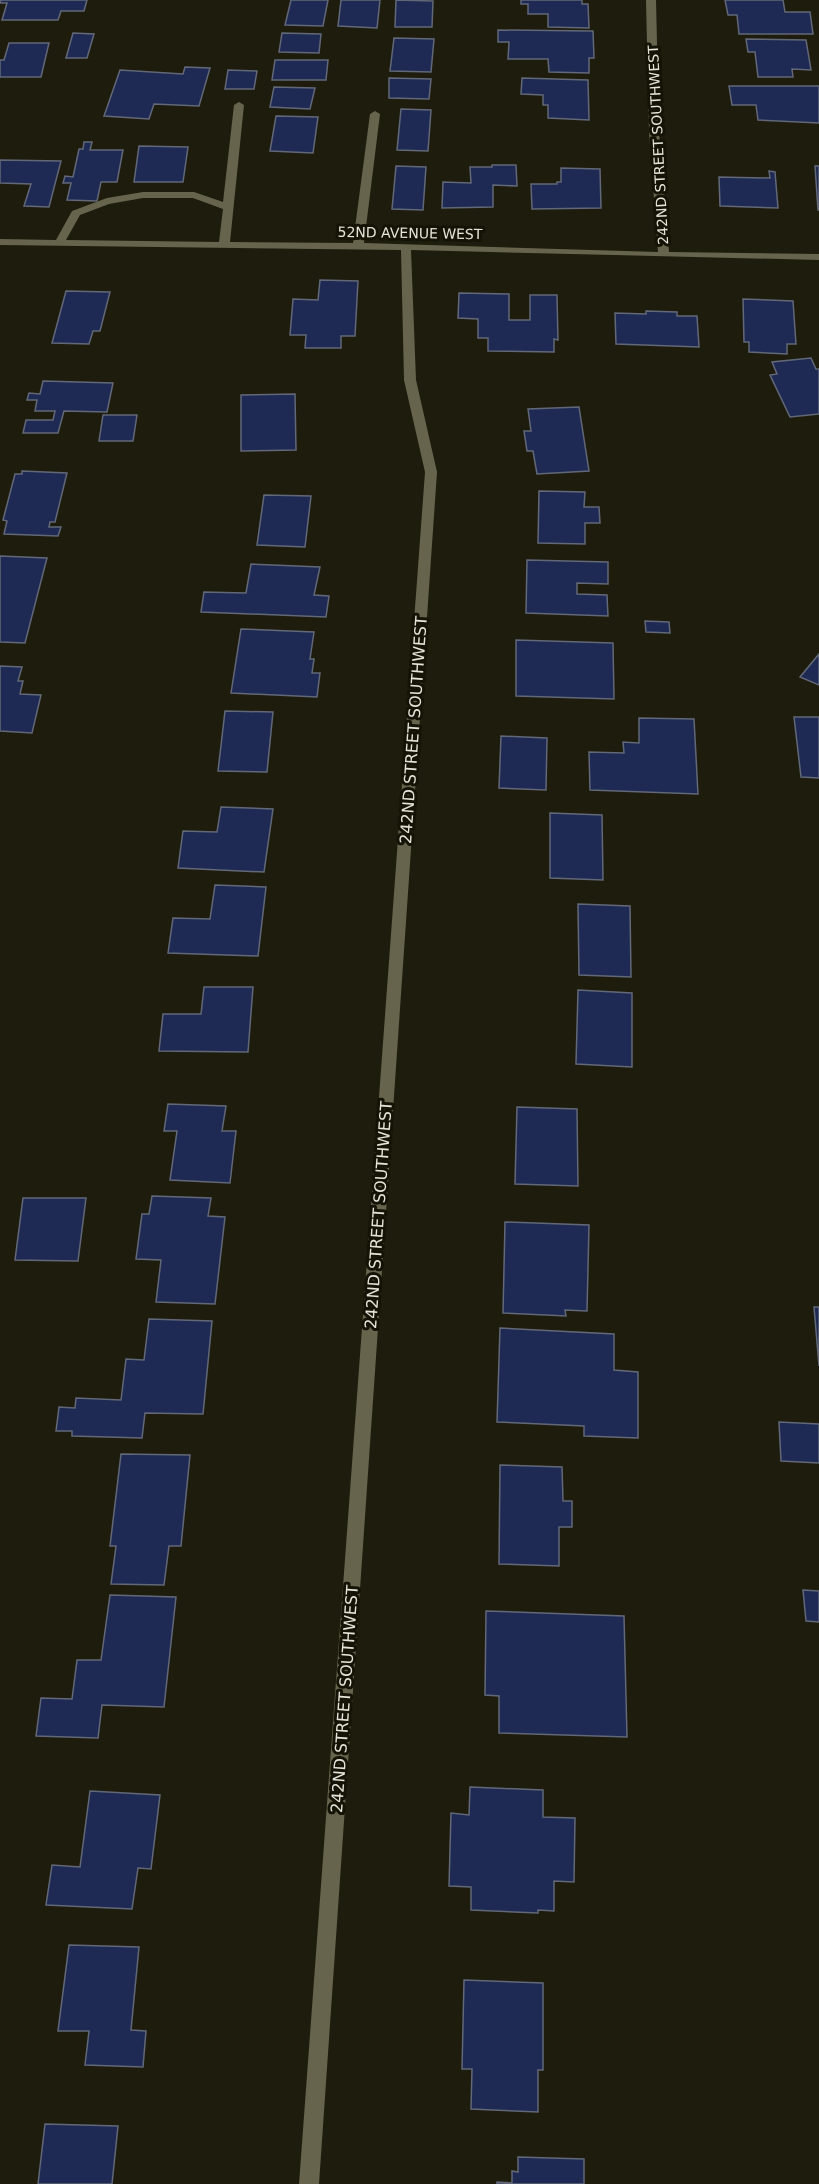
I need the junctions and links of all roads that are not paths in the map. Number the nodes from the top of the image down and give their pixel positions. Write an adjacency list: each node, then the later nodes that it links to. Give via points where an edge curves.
1 (651, 0): 10 (street, 242ND STREET SOUTHWEST, via 654,132)
2 (239, 105): 4 (street)
3 (375, 114): 8 (street)
4 (229, 208): 6 (street, via 194,195 143,195 108,201 76,213); 7 (street)
5 (0, 242): 6 (street, 52ND AVENUE WEST)
6 (59, 243): 7 (street, 52ND AVENUE WEST)
7 (224, 245): 8 (street, 52ND AVENUE WEST)
8 (358, 247): 9 (street, 52ND AVENUE WEST)
9 (406, 247): 10 (street, 52ND AVENUE WEST); 12 (street, 242ND STREET SOUTHWEST, via 410,380 431,472)
10 (664, 255): 11 (street, 52ND AVENUE WEST)
11 (819, 257)
12 (309, 2184)

